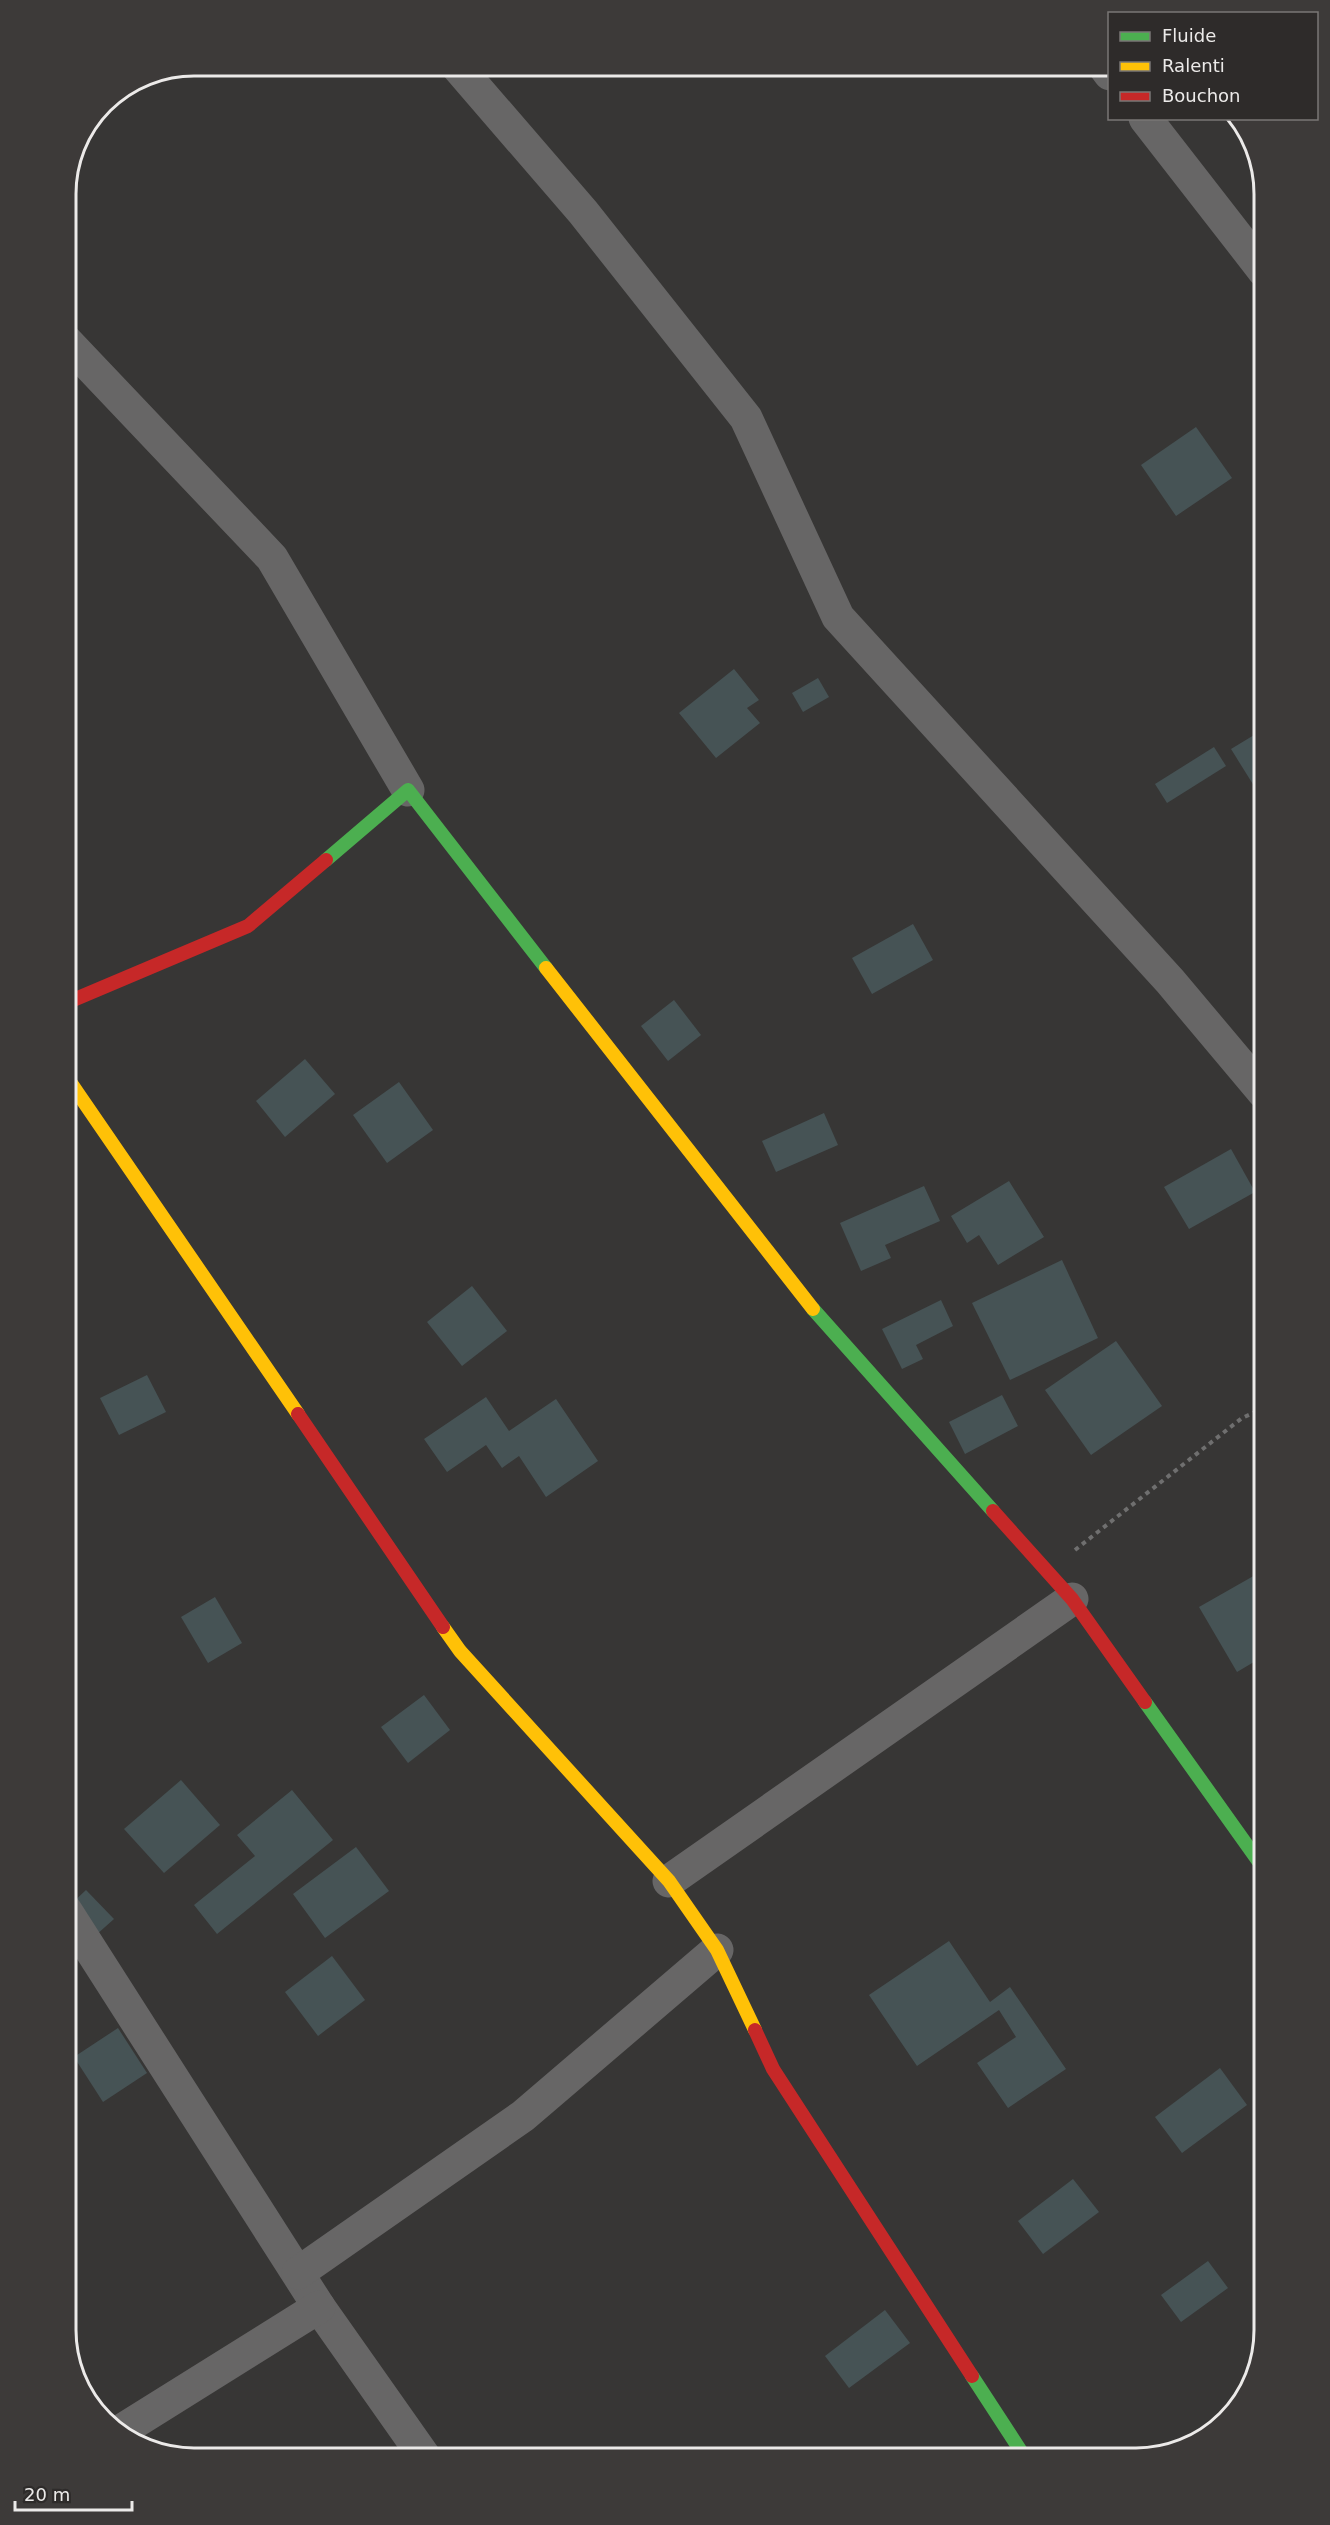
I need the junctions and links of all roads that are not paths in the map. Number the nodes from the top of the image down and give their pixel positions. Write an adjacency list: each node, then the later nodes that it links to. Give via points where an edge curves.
1 (466, 76): 7 (street, via 583,212 746,418 837,617 1170,981)
2 (1147, 120): 3 (street)
3 (1254, 258)
4 (77, 353): 5 (street, via 272,558)
5 (408, 790): 6 (street, via 248,926); 9 (street, via 797,1291)
6 (77, 999)
7 (1254, 1081)
8 (77, 1091): 11 (street, via 460,1651)
9 (1072, 1599): 10 (street); 11 (street)
10 (1254, 1855)
11 (669, 1881): 13 (street)
12 (76, 1927): 14 (street)
13 (717, 1950): 14 (street, via 523,2116); 18 (street, via 773,2069)
14 (298, 2273): 15 (street)
15 (319, 2307): 16 (street); 17 (street)
16 (126, 2427)
17 (418, 2448)
18 (1019, 2448)

